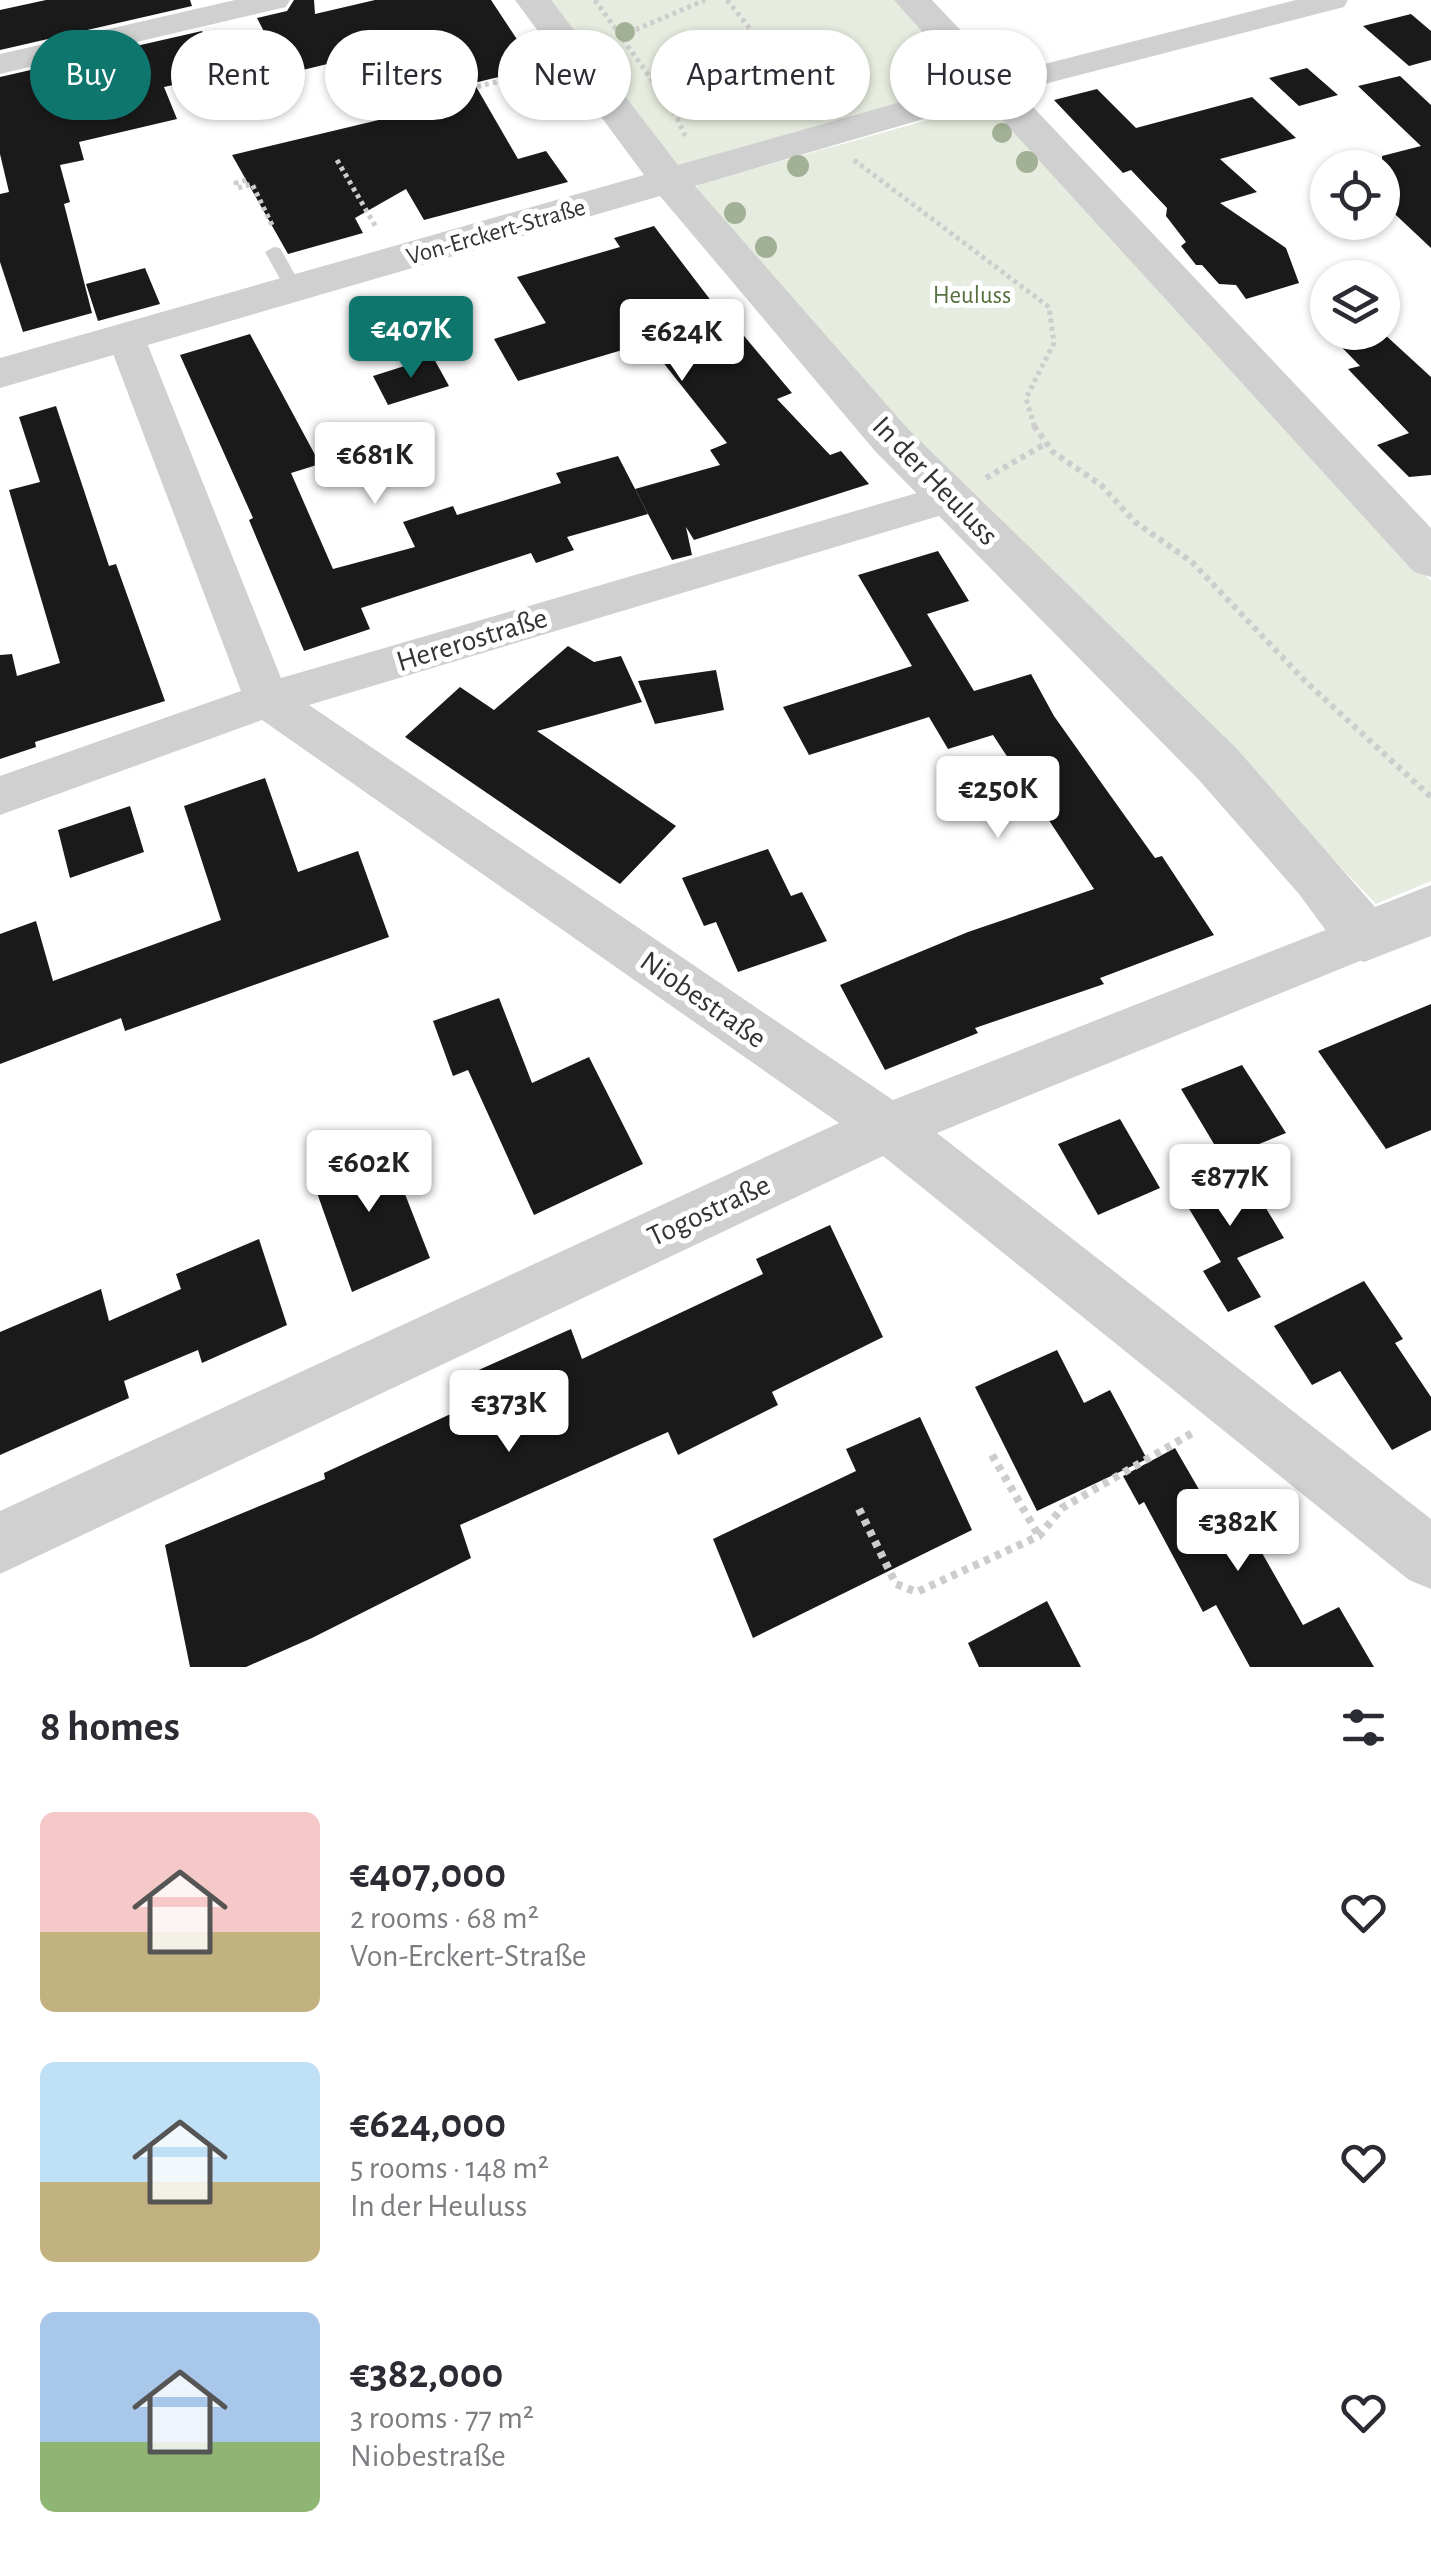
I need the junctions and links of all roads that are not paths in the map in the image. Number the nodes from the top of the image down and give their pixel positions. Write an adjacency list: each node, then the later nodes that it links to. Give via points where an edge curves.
1 (275, 0): 6 (street)
2 (533, 0): 10 (street, In der Heuluss)
3 (912, 0): 5 (street)
4 (1333, 0): 7 (street)
5 (939, 30)
6 (0, 64)
7 (1047, 73)
8 (890, 118): 10 (street, Von-Erckert-Straße)
9 (1020, 120): 16 (street)
10 (666, 182): 12 (street, Von-Erckert-Straße); 15 (street, In der Heuluss)
11 (274, 252): 12 (lane)
12 (294, 289): 13 (street, Von-Erckert-Straße)
13 (126, 338): 14 (street, Von-Erckert-Straße); 17 (street)
14 (0, 372)
15 (948, 499): 17 (street, Hererostraße); 20 (street, In der Heuluss, via 1151,696 1322,879)
16 (1431, 559)
17 (267, 700): 18 (street, Hererostraße); 21 (street, Niobestraße)
18 (0, 796)
19 (1431, 910): 20 (street, Togostraße)
20 (1364, 938): 21 (street, Togostraße)
21 (888, 1127): 22 (street, Togostraße); 23 (street, Niobestraße)
22 (0, 1543)
23 (1431, 1558)

